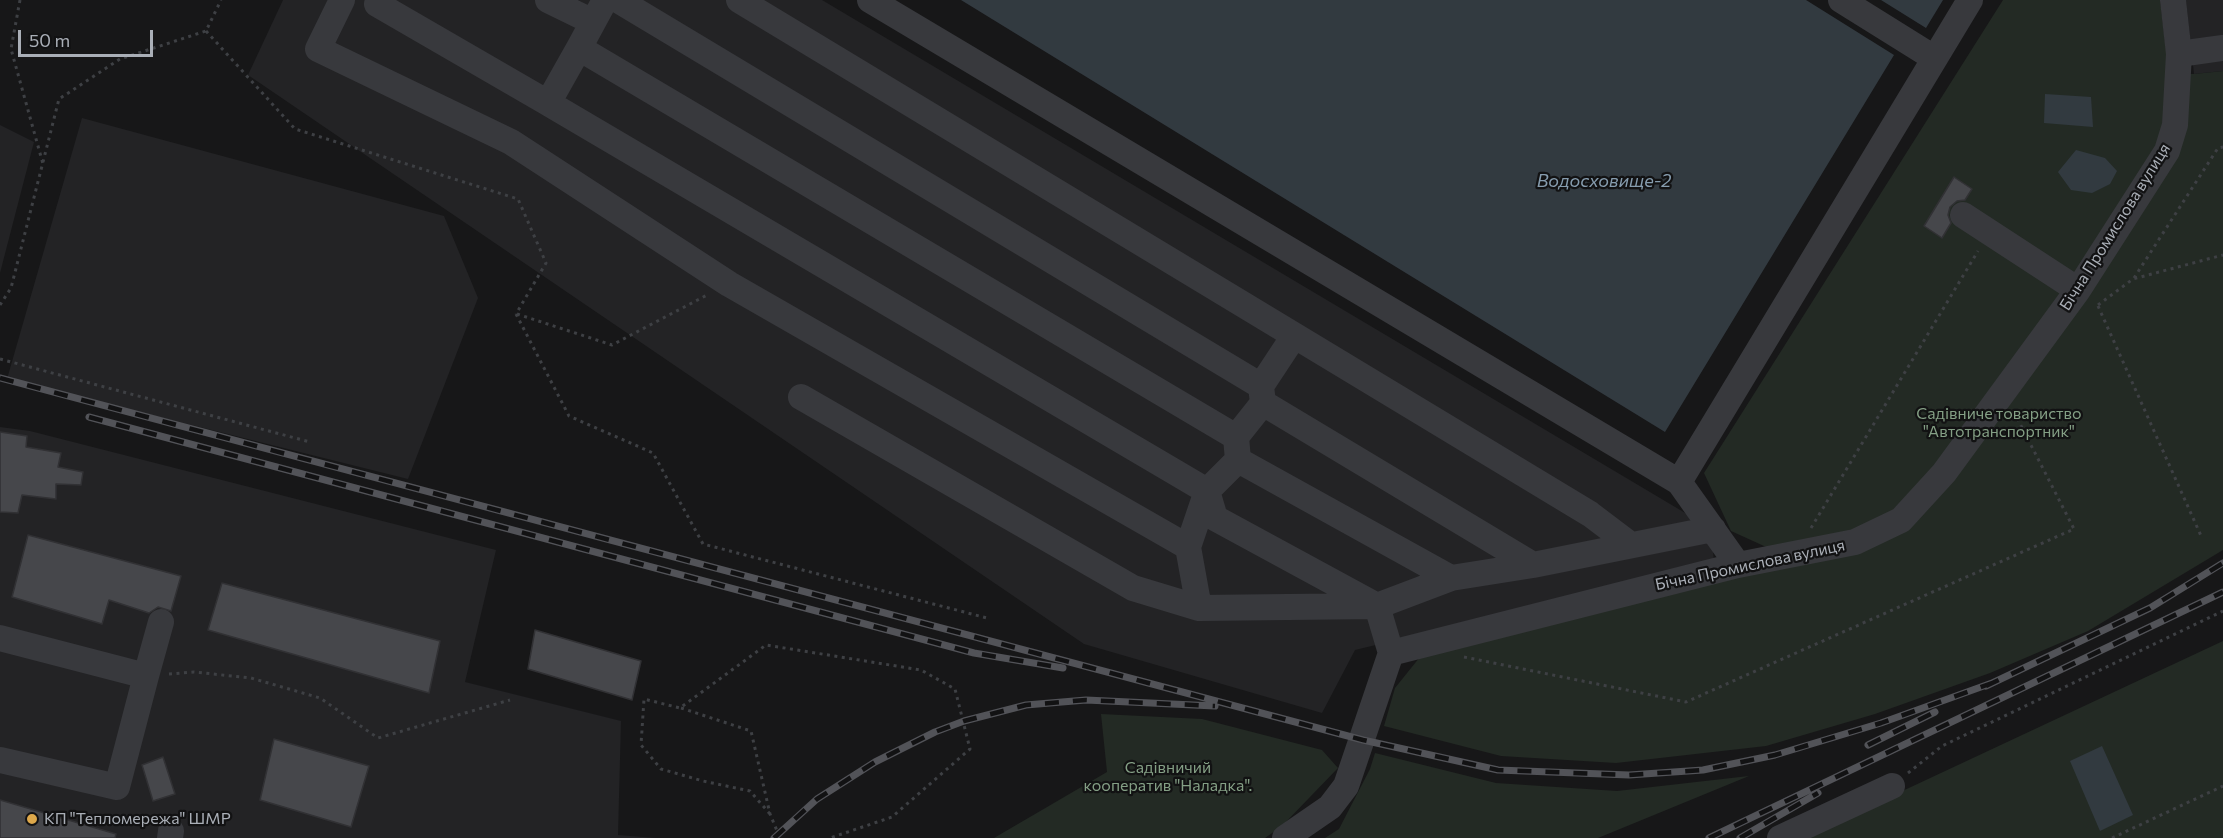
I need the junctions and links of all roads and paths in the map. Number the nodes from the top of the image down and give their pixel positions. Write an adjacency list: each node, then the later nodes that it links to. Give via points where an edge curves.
1 (20, 0): 20 (path, via 11,49)
2 (221, 0): 13 (path)
3 (342, 0): 25 (lane, via 318,49 511,142)
4 (548, 0): 12 (lane)
5 (618, 0): 33 (lane)
6 (739, 0): 30 (lane)
7 (870, 0): 37 (lane)
8 (1841, 0): 17 (lane)
9 (1970, 0): 17 (lane)
10 (2173, 0): 16 (lane, Бічна Промислова вулиця)
11 (377, 4): 18 (lane)
12 (599, 11): 14 (lane)
13 (206, 31): 20 (path, via 120,59 59,99); 29 (path, via 296,129 518,199 546,263)
14 (579, 48): 18 (lane); 36 (lane)
15 (2223, 48): 16 (lane)
16 (2179, 54): 26 (lane, Бічна Промислова вулиця, via 2175,125 2167,151)
17 (1934, 58): 37 (lane)
18 (548, 103): 38 (lane)
19 (2223, 147): 24 (path, via 2218,148)
20 (44, 165): 27 (path, via 11,288)
21 (1963, 215): 22 (lane)
22 (1990, 231): 26 (lane); 43 (path)
23 (2223, 255): 24 (path)
24 (2133, 279): 28 (path)
25 (729, 284): 29 (path, via 612,345); 42 (lane)
26 (2078, 290): 28 (path); 32 (lane, Бічна Промислова вулиця)
27 (0, 305)
28 (2098, 306): 40 (path)
29 (516, 314): 50 (path, via 569,416 653,453 703,544)
30 (1294, 336): 33 (lane); 41 (lane, via 1590,514)
31 (0, 359): 35 (path)
32 (2003, 391): 43 (lane, Бічна Промислова вулиця, via 1944,473 1901,520 1855,542); 54 (path, via 2074,529 1686,702)
33 (1262, 394): 36 (lane); 44 (lane)
34 (801, 397): 48 (lane, via 1133,588)
35 (310, 441)
36 (1237, 448): 38 (lane); 46 (lane)
37 (1679, 482): 39 (lane)
38 (1207, 491): 42 (lane); 47 (lane, via 1215,518)
39 (1713, 529): 41 (lane); 45 (lane)
40 (2202, 538)
41 (1631, 545): 44 (lane)
42 (1188, 547): 48 (lane)
43 (1796, 552): 45 (lane, Бічна Промислова вулиця)
44 (1533, 565): 46 (lane)
45 (1738, 565): 53 (lane, Бічна Промислова вулиця)
46 (1451, 578): 47 (lane)
47 (1377, 606): 48 (lane); 53 (lane)
48 (1199, 608)
49 (2223, 611): 59 (path, via 1942,746)
50 (987, 618)
51 (161, 622): 55 (lane)
52 (0, 638): 55 (lane)
53 (1391, 653): 64 (lane, via 1346,786 1330,807)
54 (1455, 655)
55 (146, 676): 56 (path, via 194,672 251,678 320,698 378,738); 58 (lane, via 117,787)
56 (510, 700)
57 (680, 708): 61 (path, via 751,732); 61 (path, via 644,699 641,745 661,769 750,791); 63 (path, via 766,645 921,670 955,689 970,749 892,817)
58 (0, 760)
59 (1892, 786): 65 (lane)
60 (2223, 786): 66 (path)
61 (770, 814): 62 (path)
62 (780, 838)
63 (830, 838)
64 (1285, 838)
65 (1780, 838)
66 (2112, 838)

